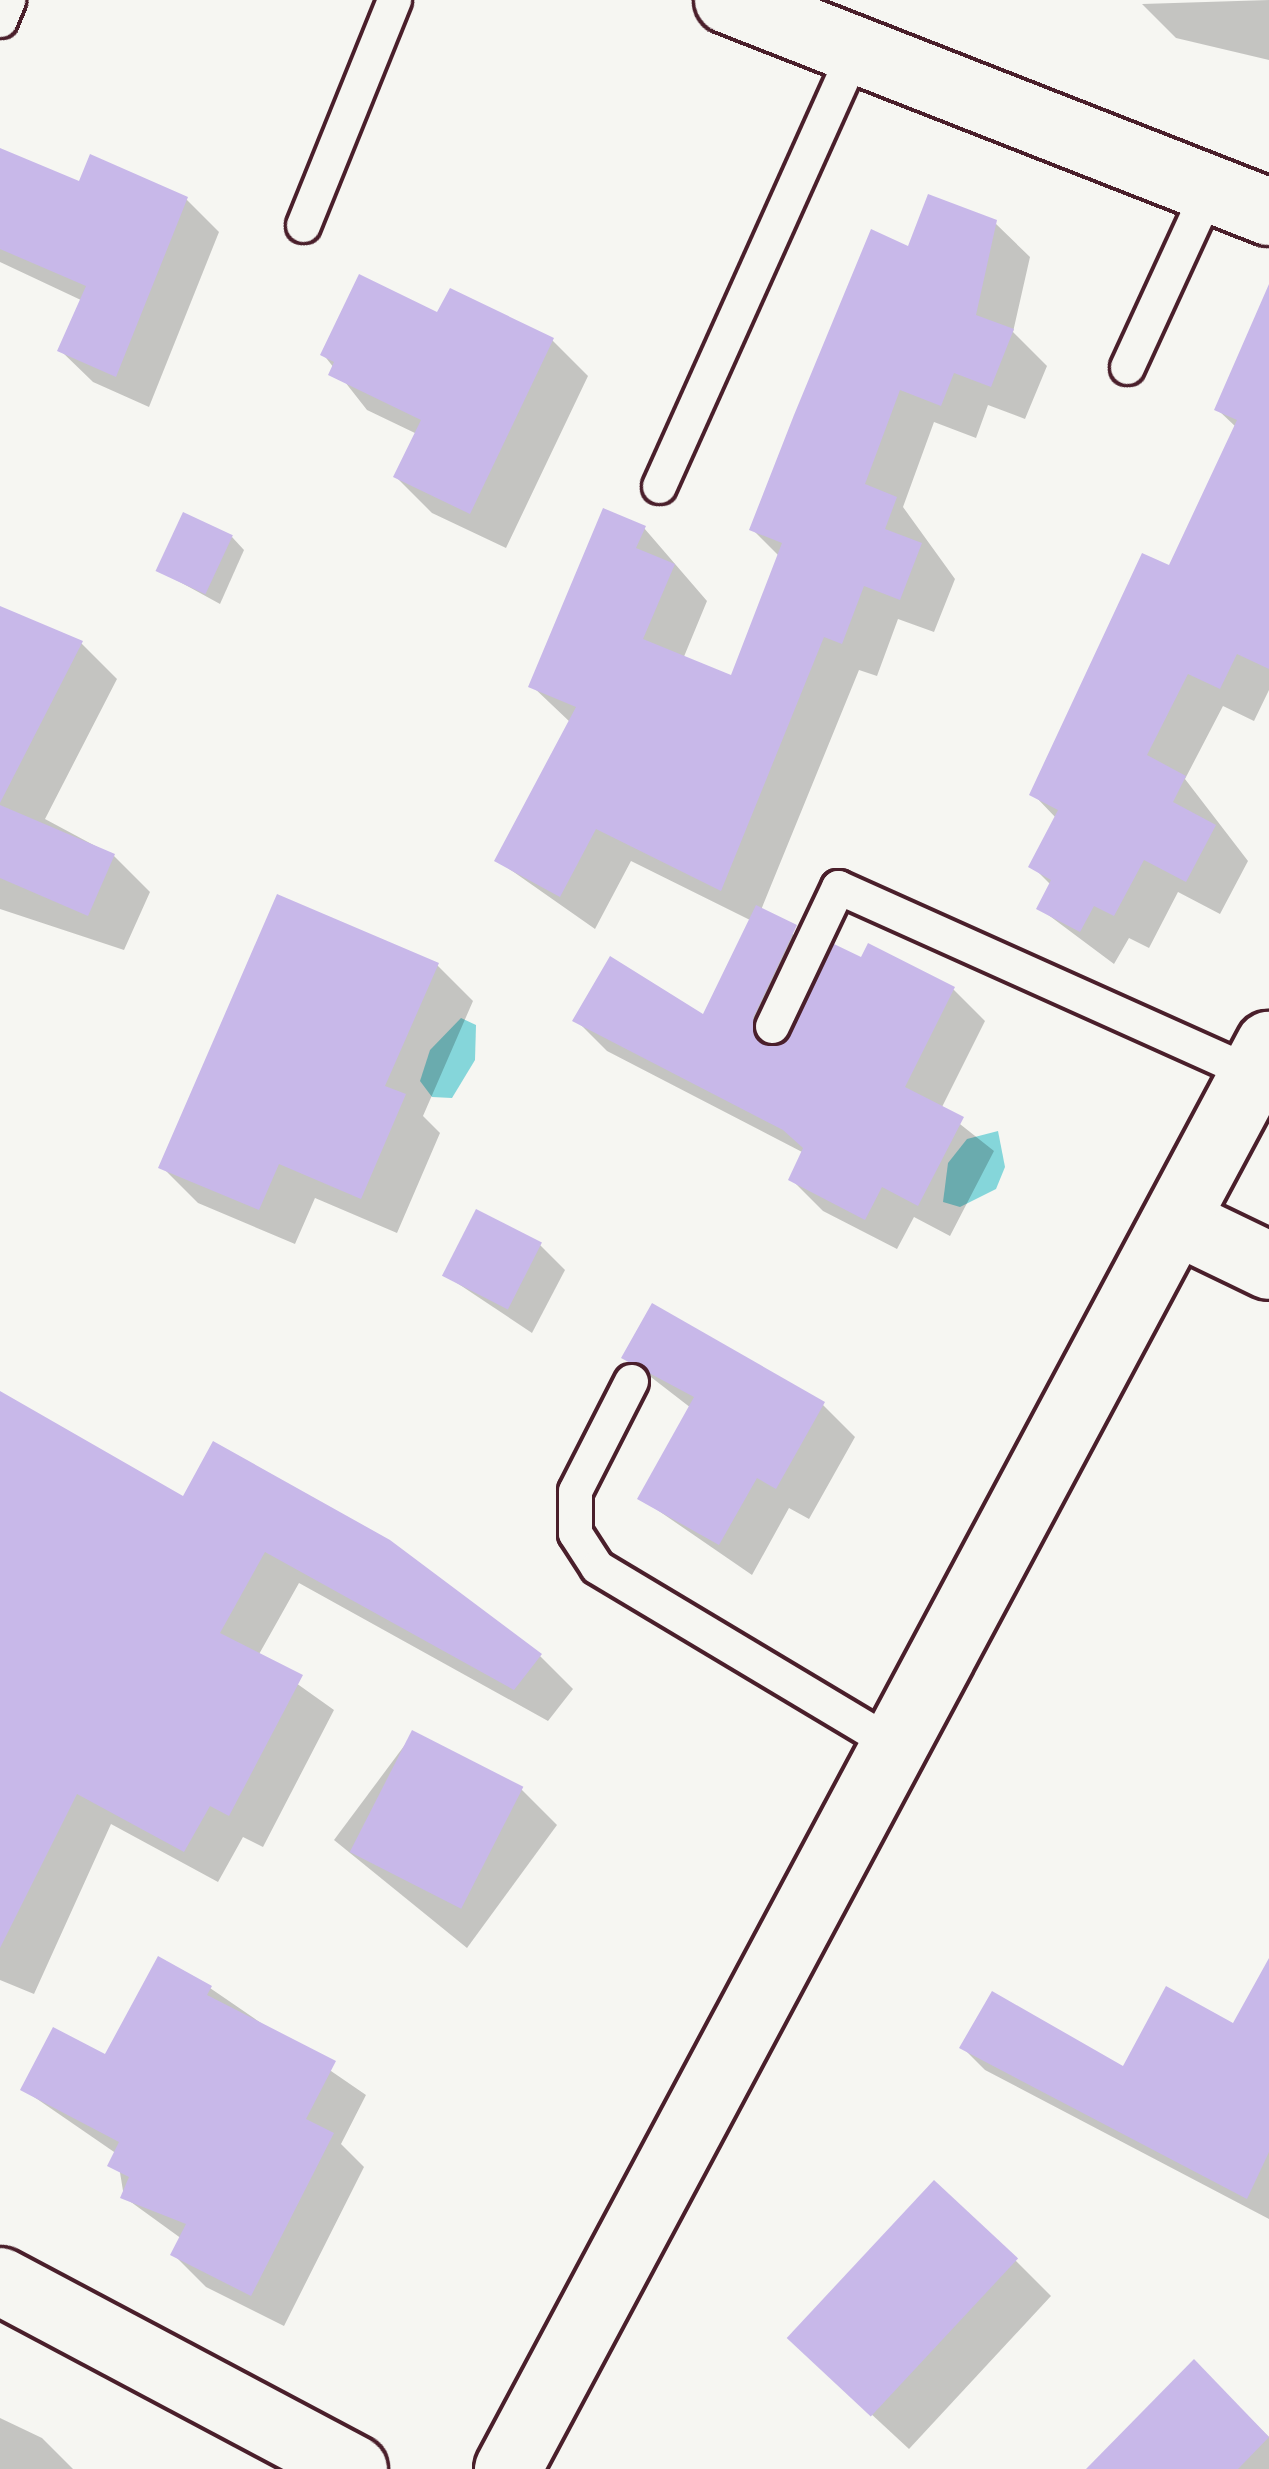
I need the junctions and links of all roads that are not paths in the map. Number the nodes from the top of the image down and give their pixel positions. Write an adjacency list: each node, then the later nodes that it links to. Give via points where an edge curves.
1 (8, 0): 4 (lane)
2 (394, 0): 8 (lane)
3 (749, 4): 5 (street)
4 (0, 20)
5 (854, 52): 6 (street); 10 (lane)
6 (1209, 189): 7 (street); 9 (lane)
7 (1269, 212)
8 (303, 225)
9 (1127, 368)
10 (659, 486)
11 (772, 1026): 12 (lane, via 838,887)
12 (1262, 1059): 13 (street)
13 (1176, 1221): 14 (street); 16 (street)
14 (1269, 1266)
15 (631, 1381): 16 (lane, via 574,1491 575,1533 597,1567)
16 (894, 1745): 19 (street)
17 (0, 2281): 18 (street)
18 (354, 2469)
19 (508, 2469)

